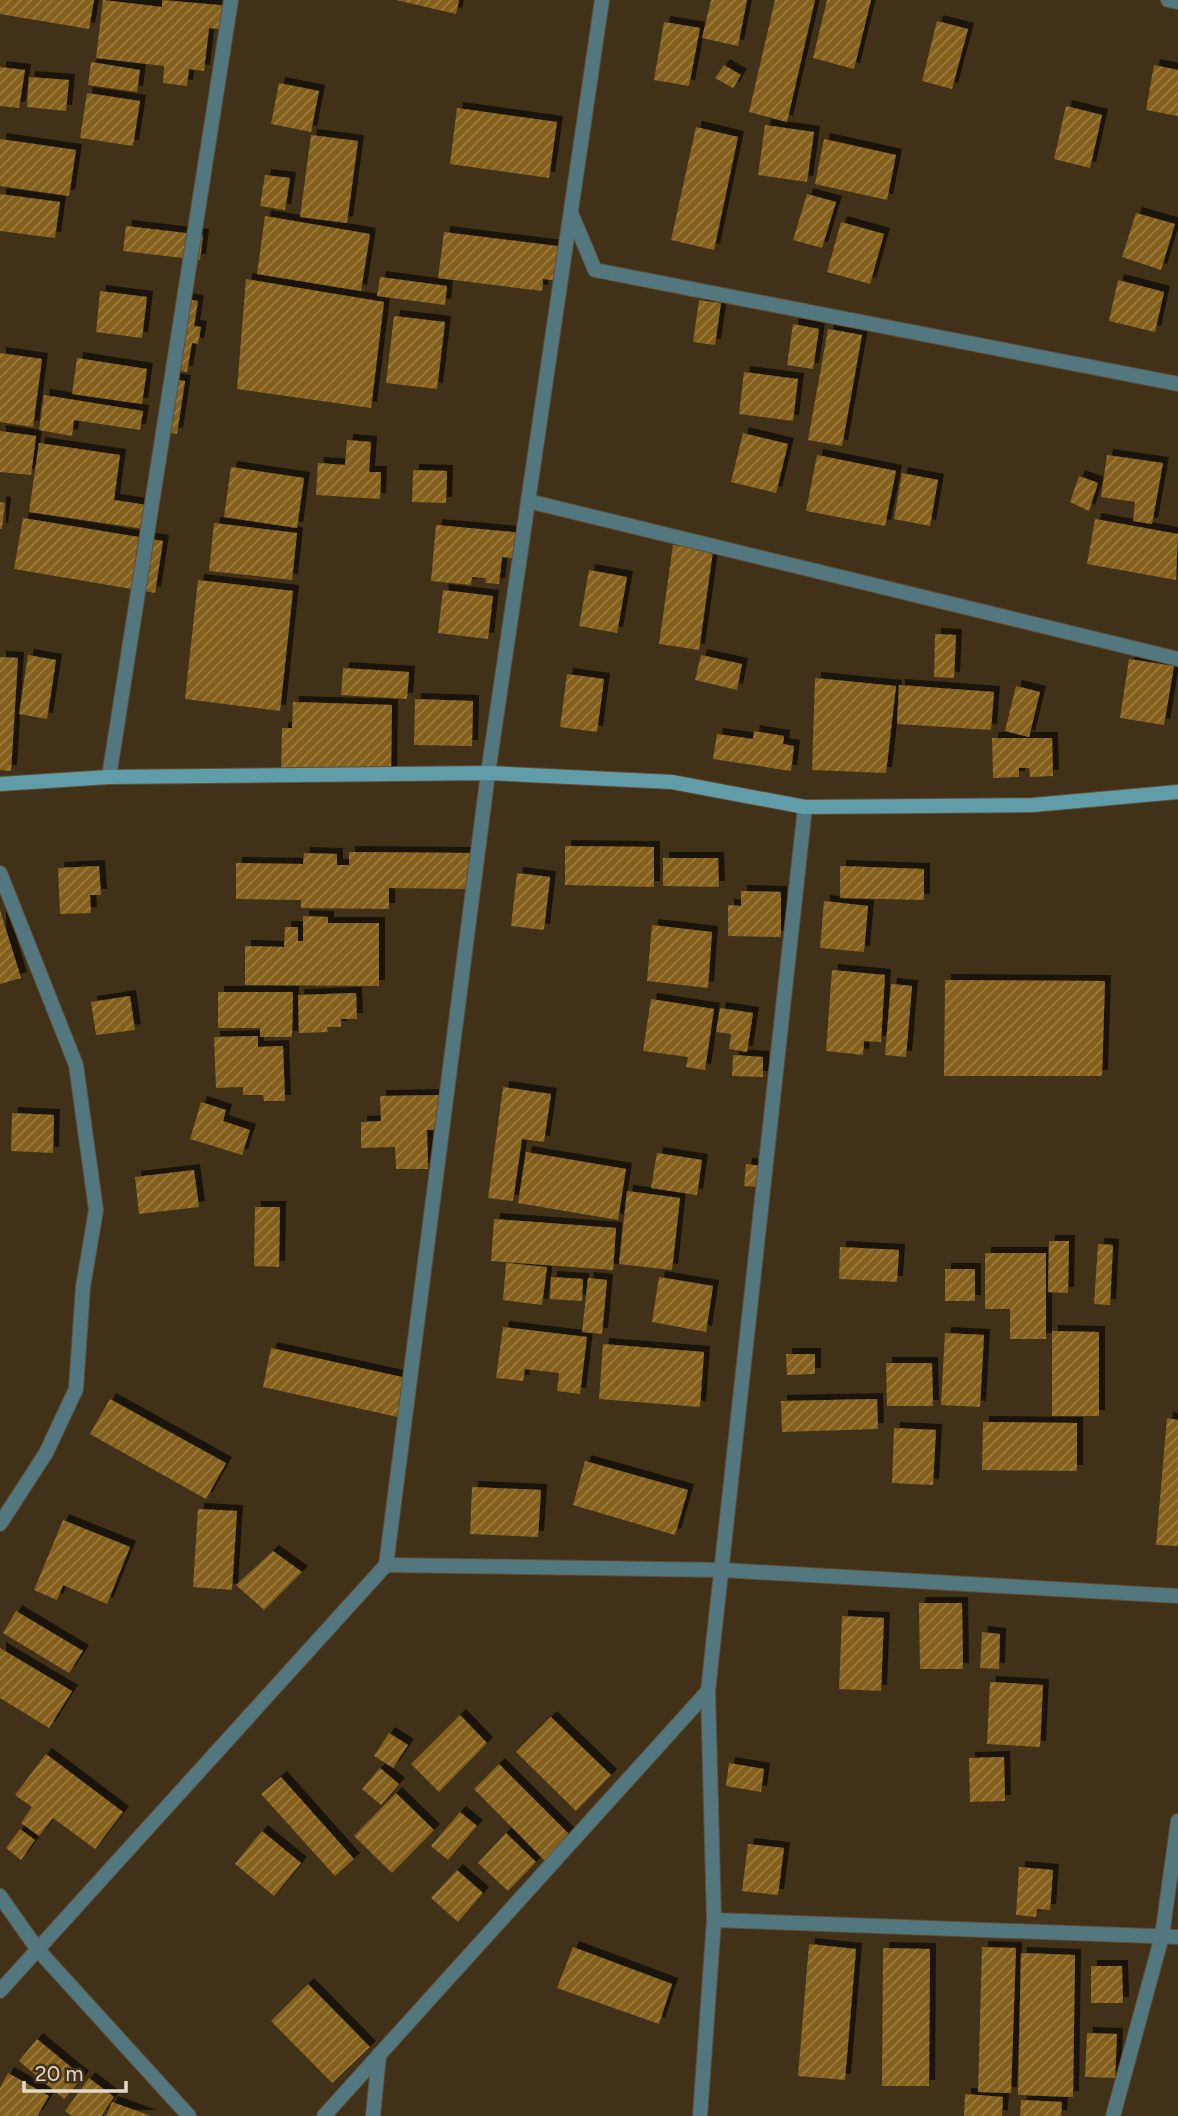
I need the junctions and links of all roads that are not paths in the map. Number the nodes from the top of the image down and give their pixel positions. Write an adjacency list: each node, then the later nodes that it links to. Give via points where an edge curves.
1 (231, 0): 10 (street)
2 (602, 0): 5 (street)
3 (1168, 0): 4 (street)
4 (1178, 2)
5 (570, 213): 6 (street, via 595,271); 7 (street)
6 (1178, 384)
7 (528, 500): 8 (street); 9 (street)
8 (1178, 659)
9 (488, 773): 10 (street); 13 (street, via 672,782); 16 (street)
10 (109, 777): 11 (street)
11 (0, 784)
12 (1178, 792): 13 (street, via 1033,805)
13 (805, 807): 17 (street)
14 (0, 873): 15 (street, via 76,1065 96,1210 83,1287 76,1389 46,1453)
15 (0, 1524)
16 (386, 1565): 17 (street); 25 (street)
17 (722, 1570): 18 (street); 19 (street)
18 (1178, 1596)
19 (708, 1691): 22 (street); 27 (street)
20 (1178, 1821): 23 (street)
21 (0, 1896): 25 (street)
22 (714, 1920): 23 (street); 31 (street)
23 (1162, 1936): 24 (street); 32 (street)
24 (1178, 1937)
25 (38, 1950): 26 (street); 28 (street)
26 (0, 1990)
27 (379, 2055): 29 (street); 30 (street)
28 (189, 2116)
29 (324, 2116)
30 (373, 2116)
31 (700, 2116)
32 (1114, 2116)

